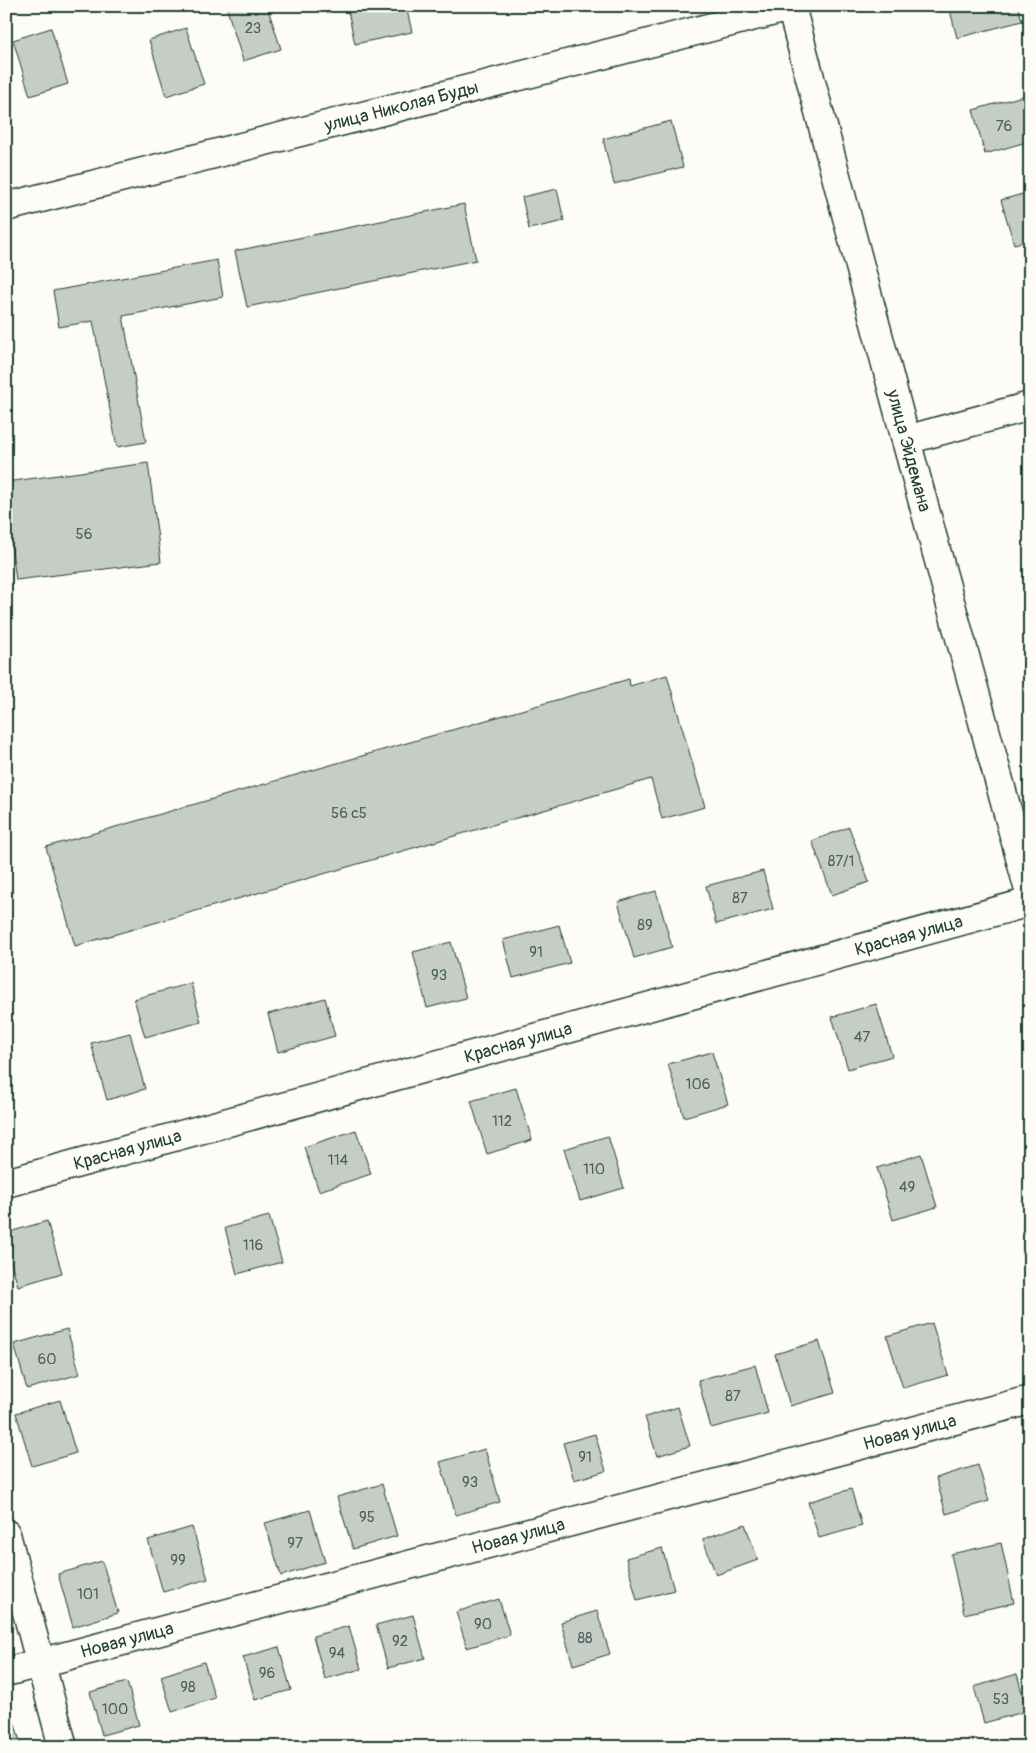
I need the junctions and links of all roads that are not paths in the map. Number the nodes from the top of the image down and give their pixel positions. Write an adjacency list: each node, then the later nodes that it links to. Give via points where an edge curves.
1 (792, 7): 2 (street, улица Николая Буды); 4 (street, улица Эйдемана)
2 (6, 207)
3 (1030, 406): 4 (street)
4 (906, 440): 5 (street, улица Эйдемана)
5 (1030, 894)
6 (1030, 902): 7 (street, Красная улица)
7 (6, 1183)
8 (1030, 1400): 10 (street, Новая улица)
9 (6, 1534): 10 (street)
10 (41, 1663): 11 (street, Новая улица); 12 (street)
11 (6, 1672)
12 (64, 1747)

